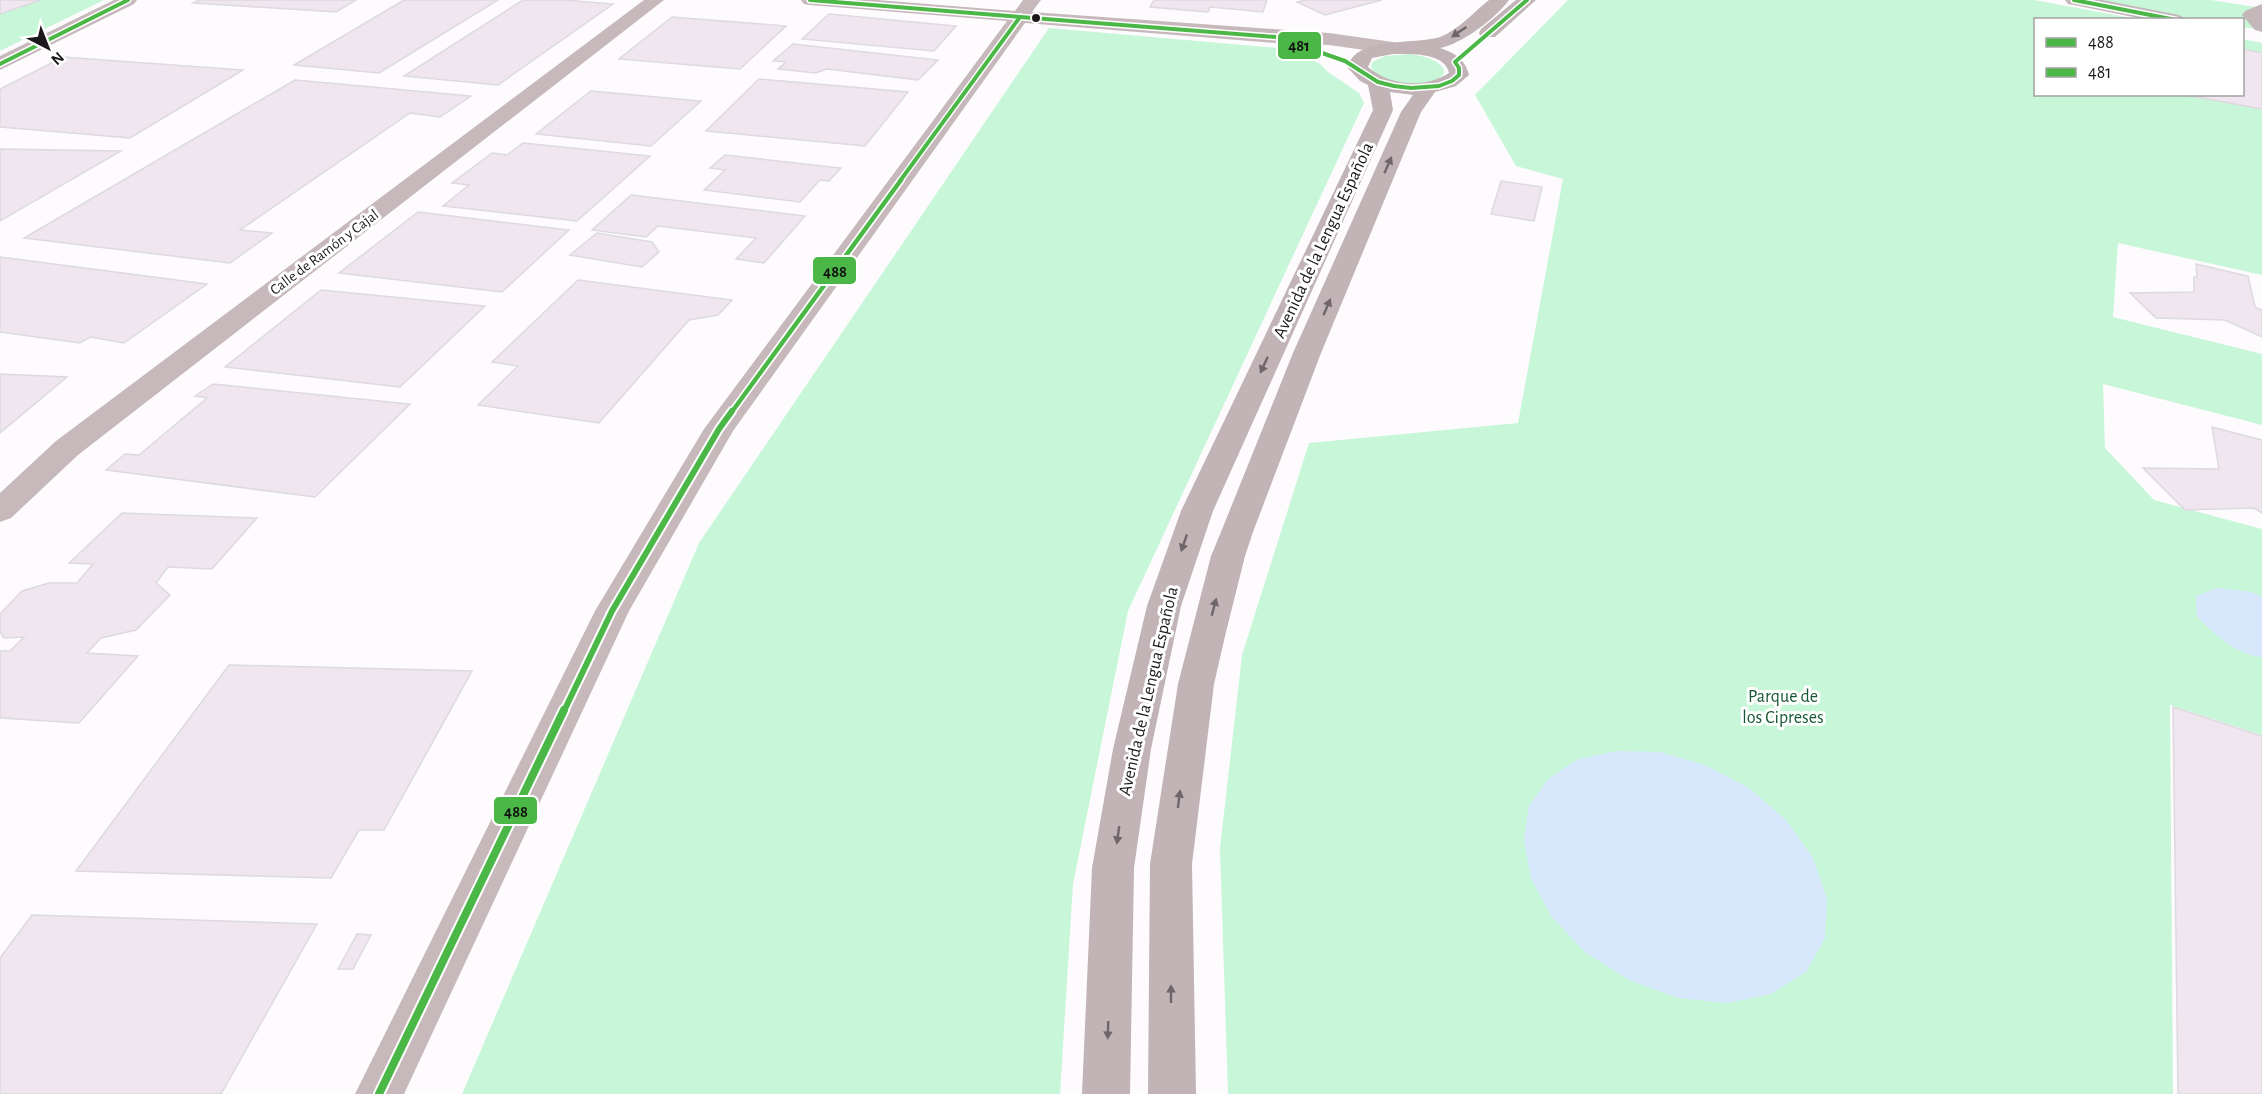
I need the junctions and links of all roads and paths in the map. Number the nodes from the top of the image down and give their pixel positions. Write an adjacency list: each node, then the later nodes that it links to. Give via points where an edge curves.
1 (128, 0): 18 (street)
2 (655, 0): 21 (street, Calle de Ramón y Cajal, via 67,448)
3 (810, 0): 9 (street)
4 (1500, 0): 16 (highway, one-way to 16, via 1446,41)
5 (1527, 0): 17 (highway)
6 (2074, 0): 11 (main road)
7 (2243, 0): 8 (main road)
8 (2262, 3)
9 (1026, 9): 15 (street); 22 (street, via 719,429 612,611)
10 (2262, 9): 12 (main road, via 2252,15)
11 (2168, 18)
12 (2262, 26)
13 (2244, 32): 14 (main road)
14 (2262, 35)
15 (1276, 37): 16 (street); 19 (street, via 1345,61)
16 (1402, 48): 17 (highway, via 1436,53); 19 (highway, via 1365,54 1358,68)
17 (1455, 62): 20 (highway, via 1460,68 1459,75)
18 (0, 64)
19 (1371, 78): 20 (highway, via 1402,87); 23 (highway, Avenida de la Lengua Española, one-way to 23, via 1383,110 1197,511 1164,606 1132,749 1113,868)
20 (1428, 88): 24 (highway, Avenida de la Lengua Española, one-way to 20, via 1171,864 1196,684 1208,632 1228,556 1307,353 1411,112)
21 (0, 512)
22 (379, 1094)
23 (1106, 1094)
24 (1172, 1094)

